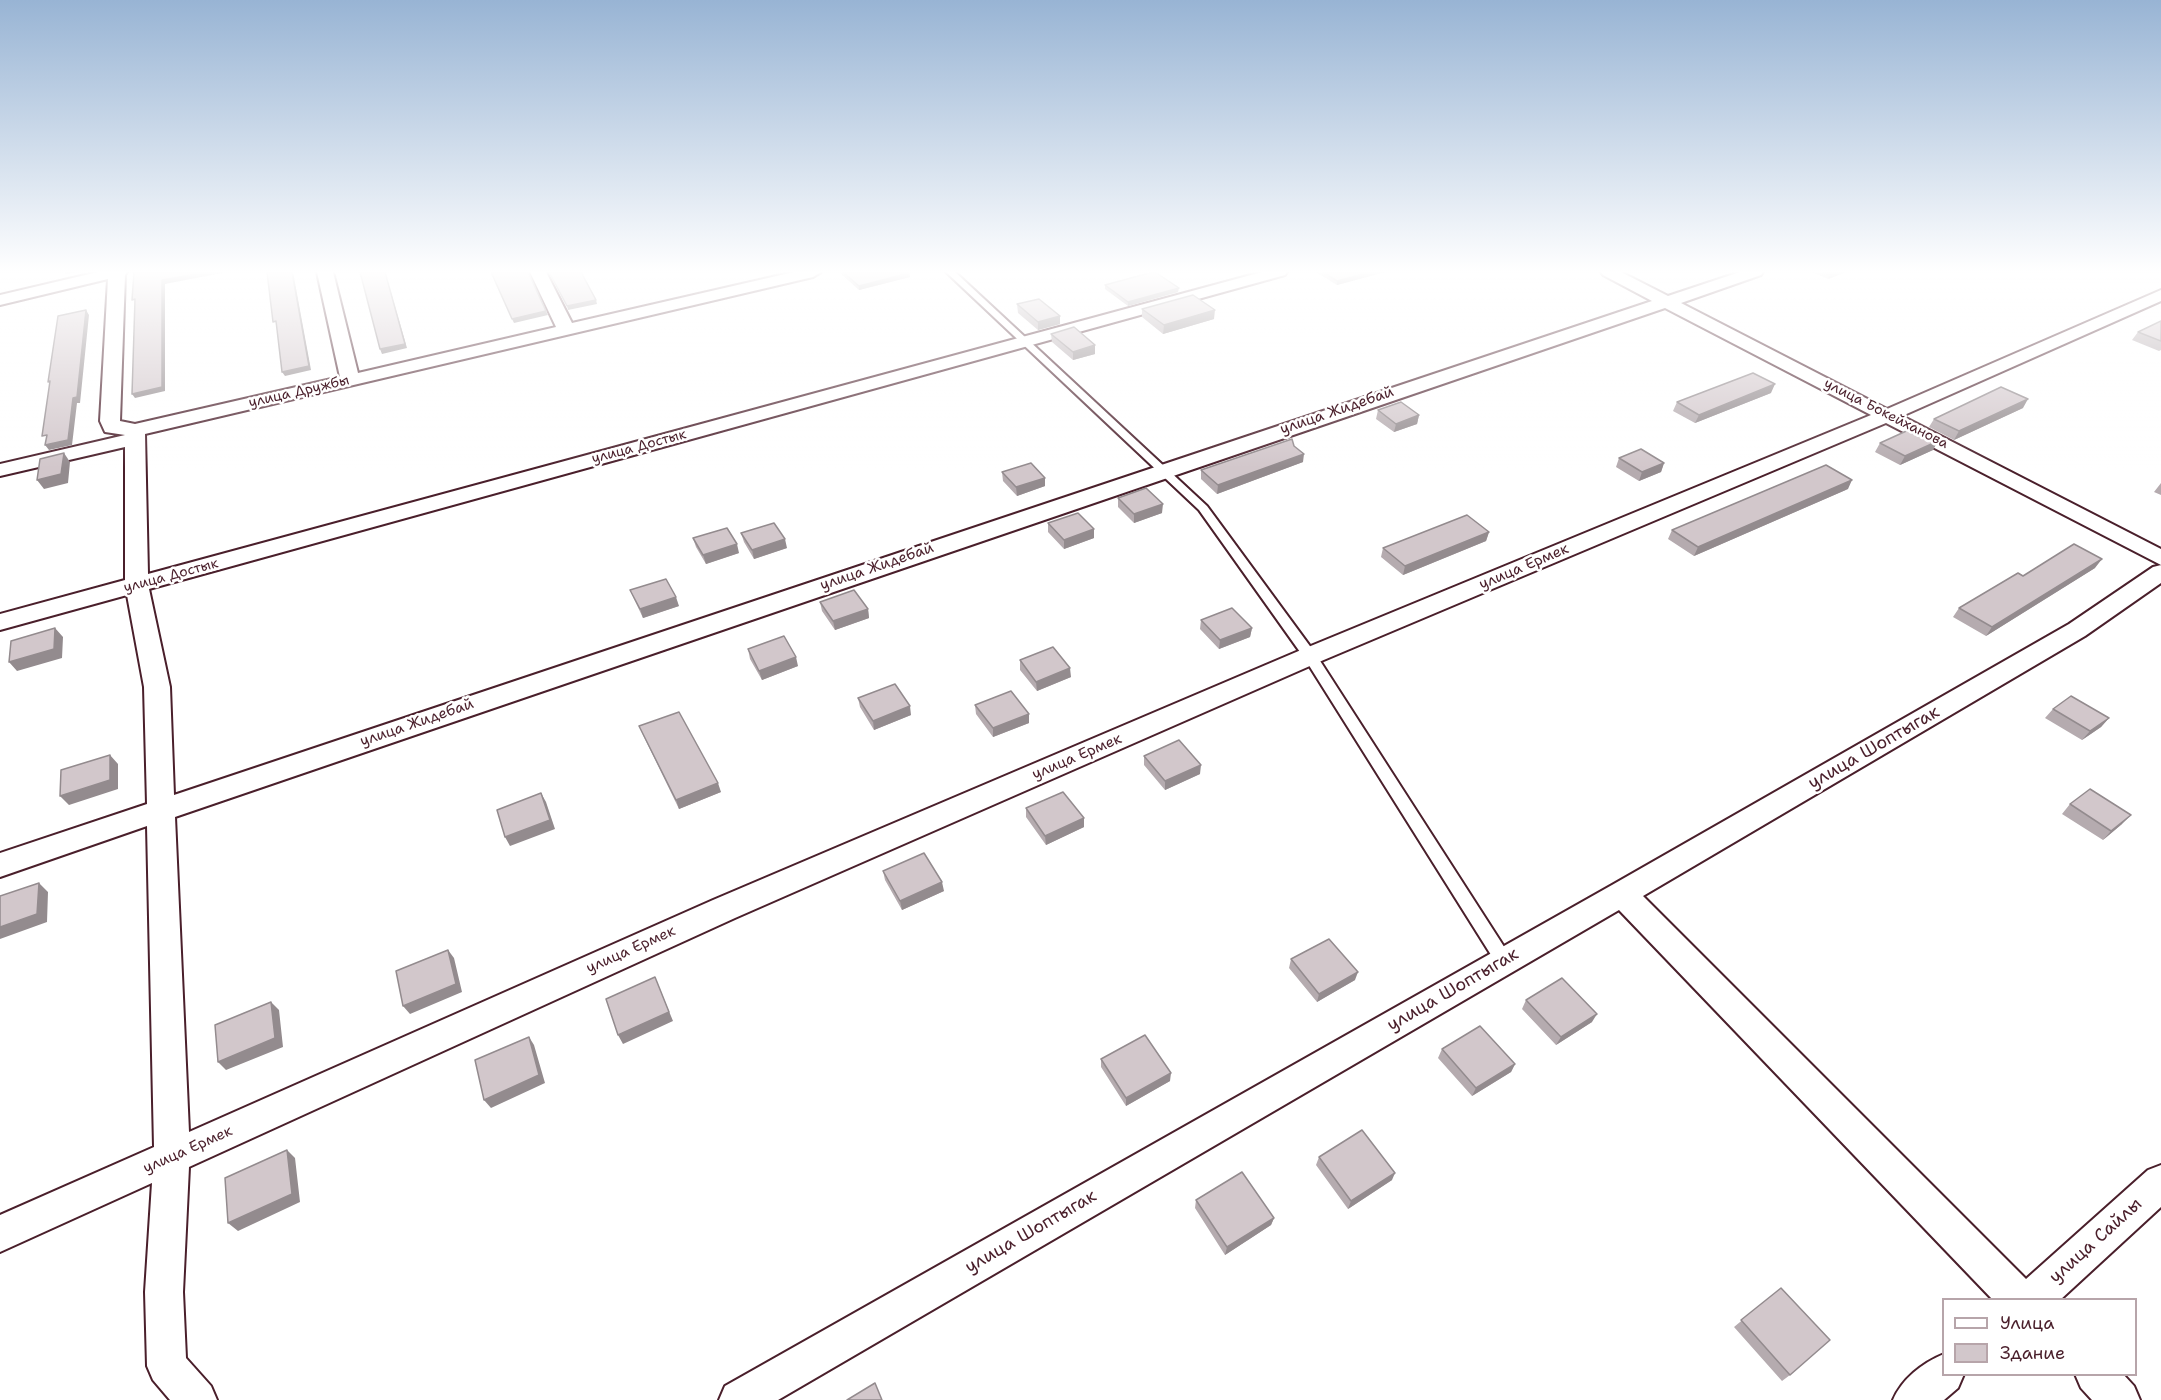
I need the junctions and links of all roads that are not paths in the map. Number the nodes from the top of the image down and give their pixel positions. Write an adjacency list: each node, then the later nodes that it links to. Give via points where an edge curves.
1 (114, 337): 12 (street, via 110,420 112,428)
2 (340, 337): 10 (street)
3 (531, 337): 10 (street, улица Дружбы)
4 (1021, 337): 9 (lane)
5 (1043, 337): 9 (street, улица Достык)
6 (1557, 337): 14 (street, улица Жидебай)
7 (1736, 337): 11 (street, улица Бокейханова)
8 (2065, 337): 11 (street, улица Ермек)
9 (1026, 342): 14 (lane); 17 (street, улица Достык)
10 (350, 380): 12 (street, улица Дружбы)
11 (1889, 415): 15 (street, улица Бокейханова); 19 (street, улица Ермек)
12 (135, 434): 13 (street, улица Дружбы); 17 (street)
13 (0, 470)
14 (1163, 470): 19 (lane, via 1203,508); 20 (street, улица Жидебай)
15 (2161, 558)
16 (2161, 572): 22 (street, улица Шоптыгак, via 2077,630)
17 (137, 586): 18 (street, улица Достык); 20 (street, via 158,687)
18 (0, 622)
19 (1310, 656): 23 (lane); 24 (street, улица Ермек, via 658,938)
20 (160, 811): 21 (street, улица Жидебай); 24 (street)
21 (0, 865)
22 (1622, 894): 23 (street, улица Шоптыгак); 27 (street)
23 (1504, 961): 32 (street, улица Шоптыгак)
24 (172, 1157): 26 (street, улица Ермек); 31 (street, via 164,1292 167,1366)
25 (2161, 1183): 28 (street, улица Сайлы)
26 (0, 1234)
27 (2019, 1298)
28 (2032, 1298)
29 (1942, 1376): 33 (street)
30 (2097, 1376): 34 (street)
31 (197, 1400)
32 (739, 1400)
33 (1913, 1400)
34 (2120, 1400)

